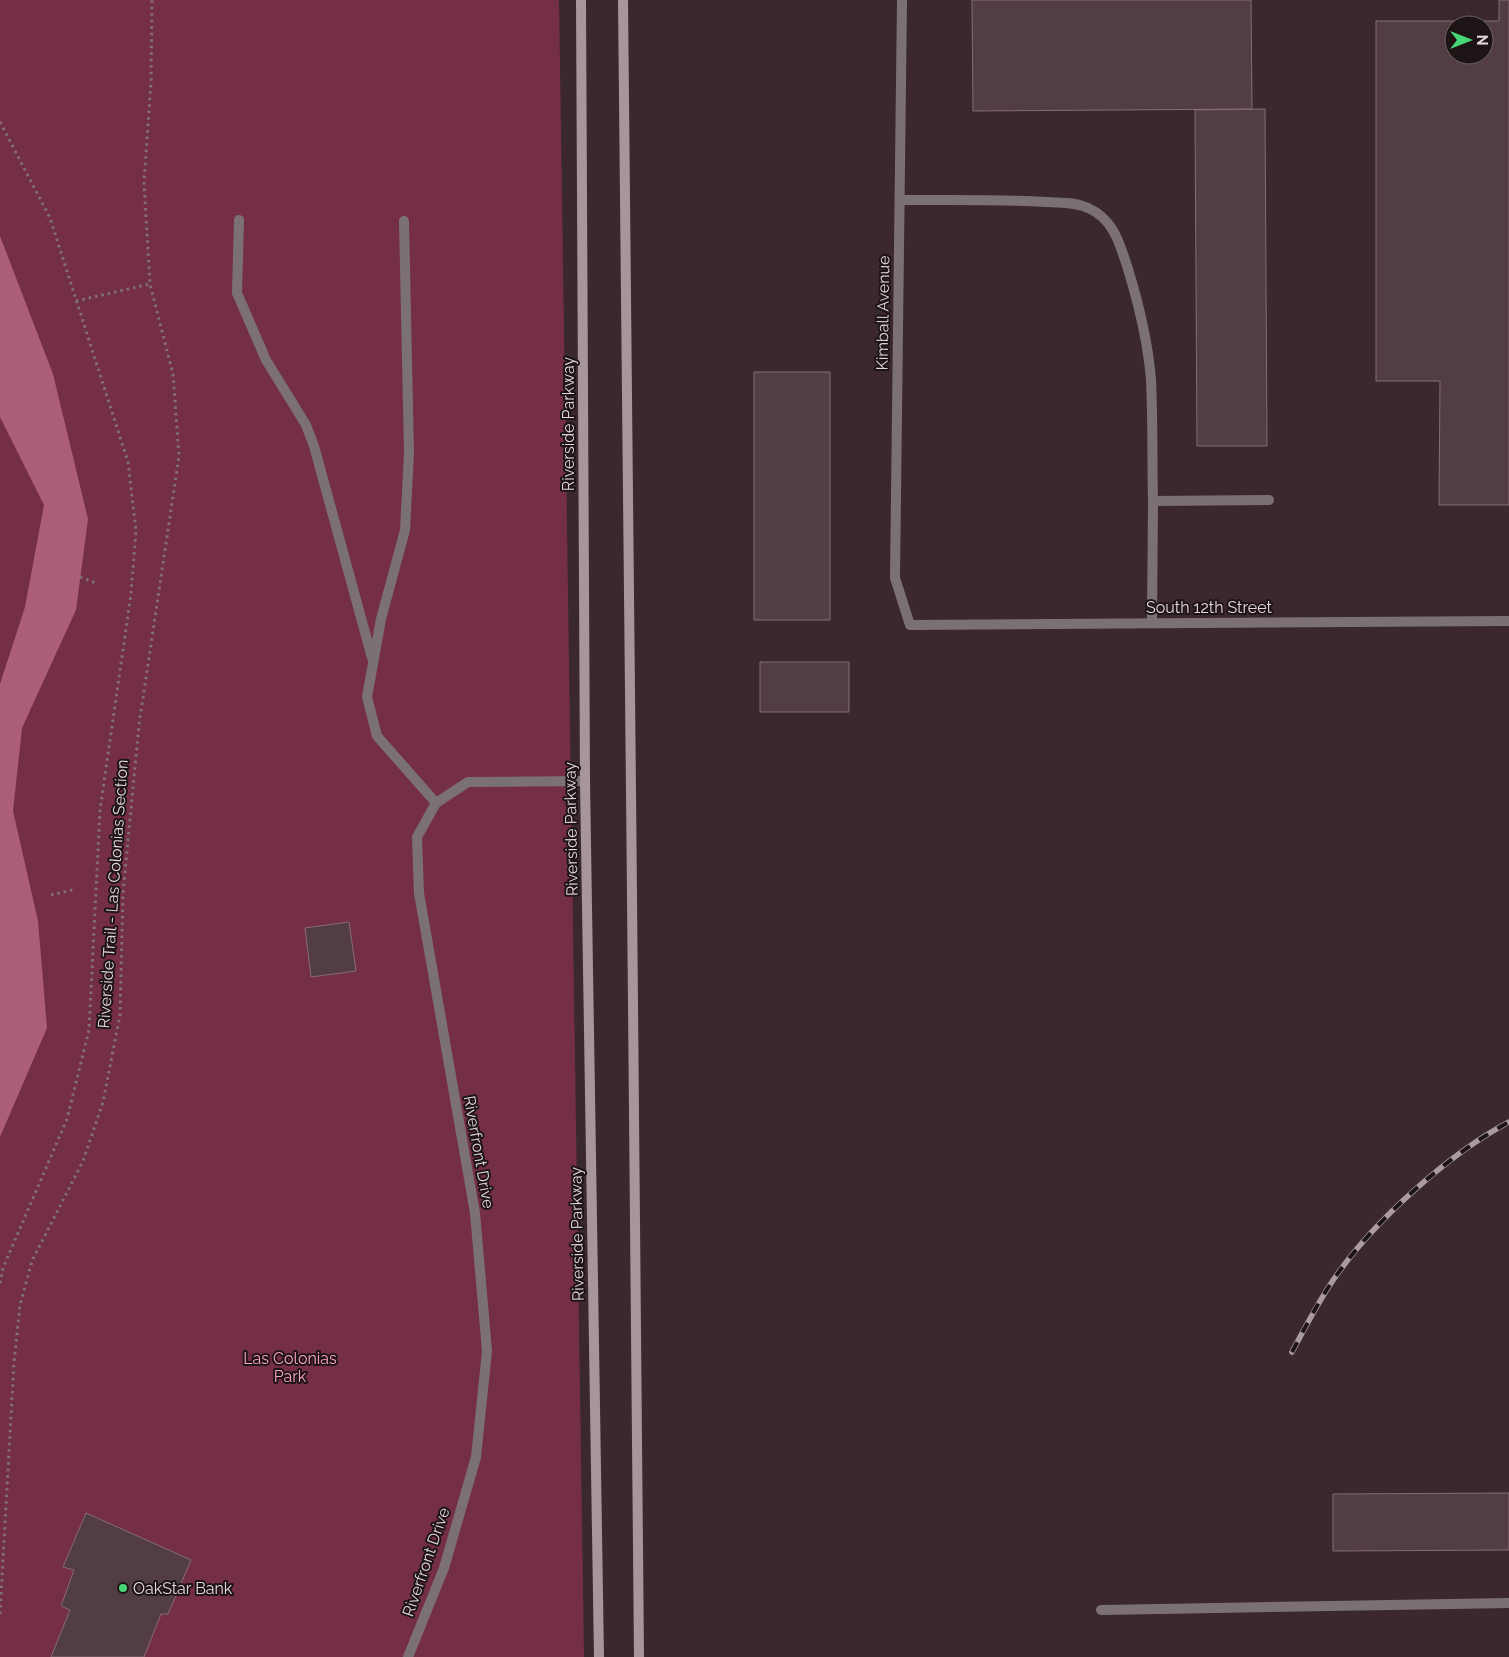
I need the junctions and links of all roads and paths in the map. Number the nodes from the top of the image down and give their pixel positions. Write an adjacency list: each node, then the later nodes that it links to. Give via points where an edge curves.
1 (152, 0): 9 (path, Riverside Trail - Las Colonias Section, via 151,81 144,183)
2 (581, 0): 19 (main road, Riverside Parkway)
3 (623, 0): 29 (main road)
4 (902, 0): 6 (street, Kimball Avenue)
5 (0, 122): 10 (path, via 50,218)
6 (900, 200): 12 (street, via 1077,204 1107,221 1118,238 1129,272 1146,344 1150,380); 17 (street, Kimball Avenue, via 895,578)
7 (239, 220): 18 (street, via 236,293 266,360 306,425 314,446)
8 (404, 221): 18 (street, via 409,453 405,530)
9 (150, 284): 10 (path); 26 (path, Riverside Trail - Las Colonias Section, via 172,374 179,456 138,726 123,892 120,1015 104,1102 83,1161 32,1261 20,1306)
10 (76, 301): 23 (path, via 128,462 136,531 131,594 100,810 89,1030 67,1119 3,1268)
11 (1269, 500): 12 (street)
12 (1152, 501): 16 (street)
13 (80, 577): 14 (path)
14 (96, 583)
15 (1509, 621): 16 (street, South 12th Street)
16 (1152, 622): 17 (street, South 12th Street)
17 (910, 625)
18 (373, 662): 20 (street, via 366,697 377,736)
19 (585, 780): 20 (street, Riverfront Drive, via 468,782); 28 (main road, Riverside Parkway)
20 (436, 803): 27 (street, Riverfront Drive, via 417,837 419,893 475,1213 487,1351 476,1457 444,1568)
21 (76, 889): 22 (path)
22 (51, 895)
23 (0, 1284)
24 (1509, 1603): 25 (street)
25 (1101, 1610)
26 (0, 1614)
27 (408, 1657)
28 (599, 1657)
29 (639, 1657)

